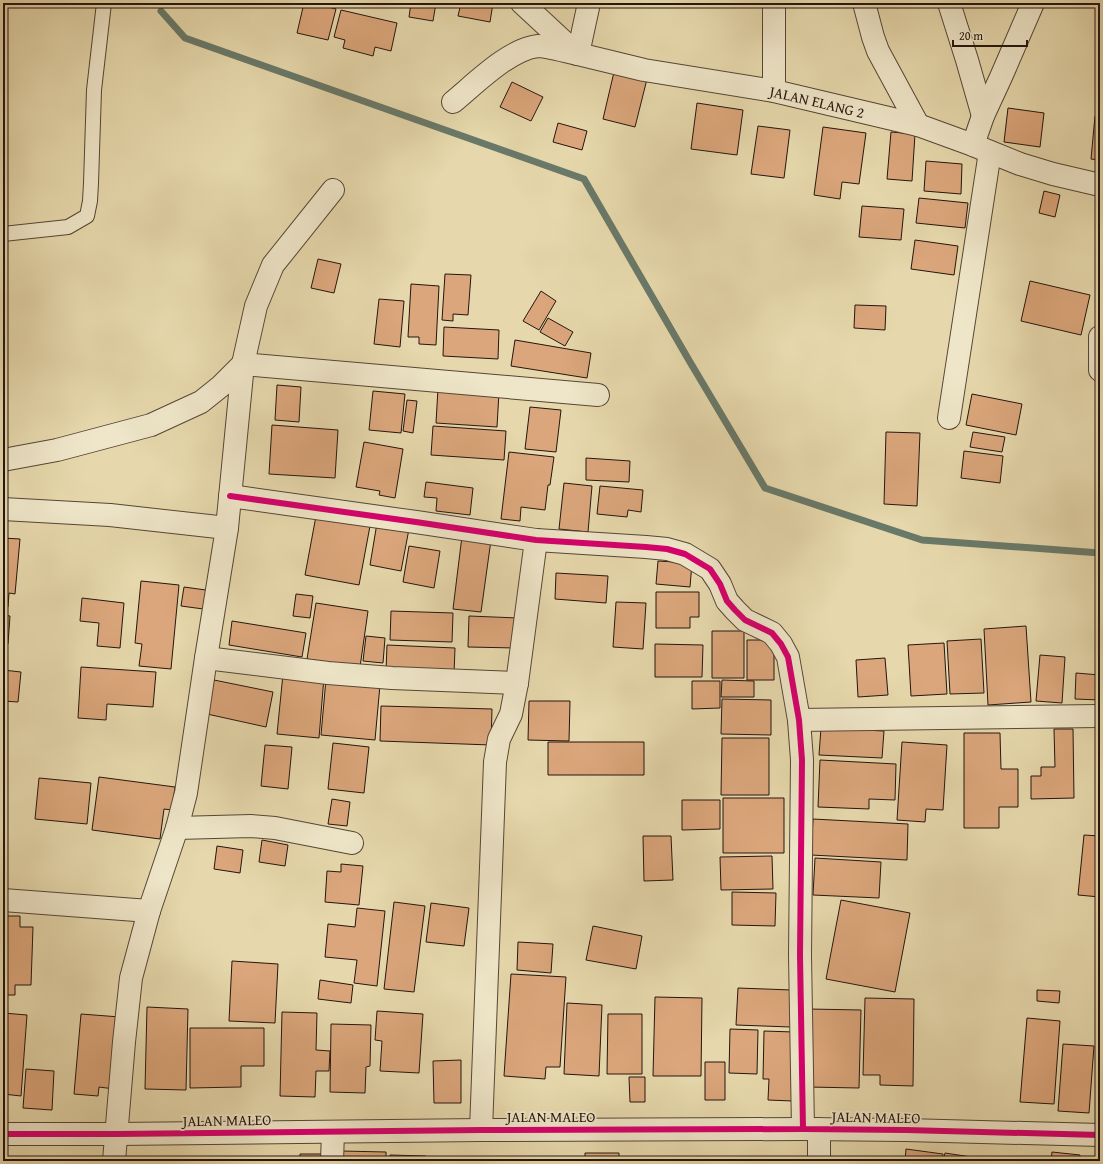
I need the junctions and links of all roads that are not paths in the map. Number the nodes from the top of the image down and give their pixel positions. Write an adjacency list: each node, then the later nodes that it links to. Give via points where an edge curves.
1 (104, 3): 16 (lane, via 94,90 90,201 87,216 68,227)
2 (522, 3): 8 (street)
3 (590, 3): 8 (street)
4 (774, 3): 9 (street)
5 (864, 3): 12 (street, via 878,50)
6 (949, 3): 11 (street)
7 (1032, 3): 11 (street)
8 (578, 54): 9 (street, JALAN ELANG 2, via 644,70); 10 (street, JALAN ELANG 2, via 539,46 522,50 495,66)
9 (774, 91): 12 (street, JALAN ELANG 2)
10 (453, 102)
11 (983, 116): 13 (street)
12 (918, 125): 13 (street, JALAN ELANG 2)
13 (982, 148): 14 (street, JALAN ELANG 2, via 1020,164); 21 (street)
14 (1100, 185)
15 (333, 190): 18 (street, via 273,264 256,306)
16 (3, 234)
17 (1100, 337): 19 (street)
18 (243, 364): 20 (street); 22 (street, via 201,402 151,425 57,450); 23 (street)
19 (1100, 370)
20 (598, 395)
21 (949, 418)
22 (3, 460)
23 (230, 496): 25 (street); 26 (street)
24 (3, 509): 25 (street, via 110,515)
25 (228, 528): 27 (street)
26 (536, 540): 28 (street); 30 (street, via 668,550 685,554 710,569 727,601 735,610 745,620 772,633 781,644 788,657)
27 (206, 658): 28 (street, via 328,673); 31 (street, via 186,793)
28 (517, 683): 36 (street, via 511,714 499,739 495,762)
29 (1100, 716): 30 (street)
30 (799, 720): 35 (street, via 802,760 800,955)
31 (178, 828): 32 (street, via 275,828); 34 (street)
32 (352, 843)
33 (3, 900): 34 (street)
34 (149, 911): 39 (street, via 131,978)
35 (811, 1129): 36 (street, JALAN MALEO); 40 (street, JALAN MALEO); 43 (street)
36 (481, 1130): 37 (street, JALAN MALEO)
37 (333, 1132): 39 (street, JALAN MALEO); 42 (street)
38 (3, 1134): 39 (street, JALAN MALEO)
39 (117, 1134): 41 (street)
40 (1100, 1136)
41 (114, 1161)
42 (332, 1161)
43 (819, 1161)

